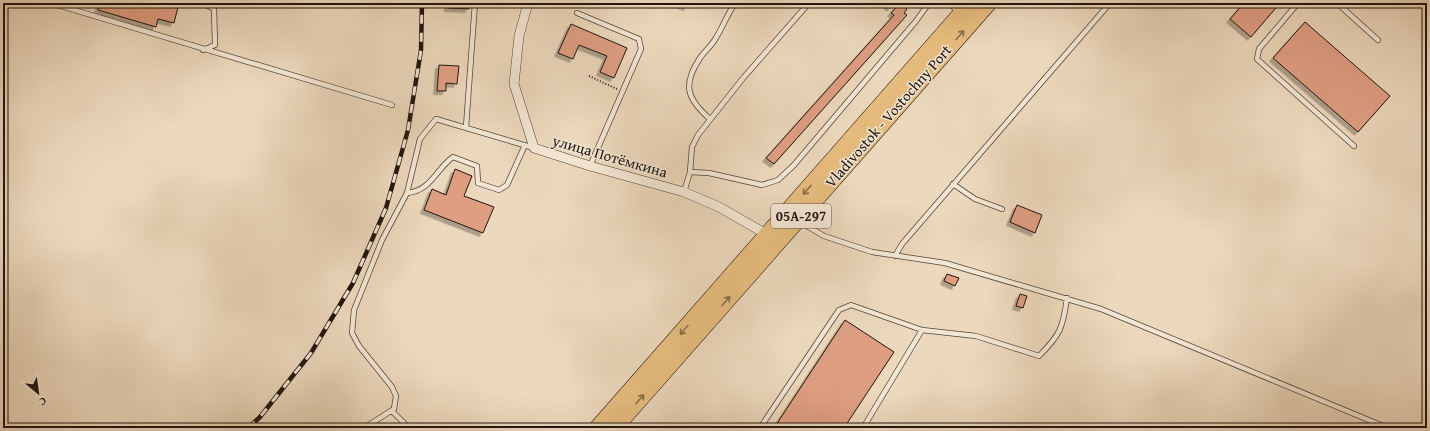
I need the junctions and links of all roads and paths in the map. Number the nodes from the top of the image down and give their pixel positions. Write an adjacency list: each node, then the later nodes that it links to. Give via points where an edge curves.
1 (51, 3): 17 (lane)
2 (204, 3): 14 (lane)
3 (215, 3): 14 (lane)
4 (475, 3): 22 (lane)
5 (528, 3): 23 (street, улица Потёмкина, via 519,36 514,84)
6 (735, 3): 21 (lane, via 690,77 689,95 696,108)
7 (809, 3): 21 (lane)
8 (929, 3): 26 (lane, via 794,165 778,180 762,185 709,173)
9 (988, 3): 31 (highway, Vladivostok - Vostochny Port / 05А-297, one-way to 9)
10 (1110, 3): 27 (lane)
11 (1298, 3): 24 (lane, via 1259,49 1257,59)
12 (1337, 3): 16 (lane)
13 (960, 7): 32 (highway, Vladivostok - Vostochny Port / 05А-297, one-way to 32)
14 (214, 9): 17 (lane, via 215,45)
15 (577, 13): 19 (lane, via 639,39 641,49)
16 (1378, 40)
17 (203, 50): 20 (lane)
18 (589, 76): 19 (path)
19 (622, 91): 25 (lane)
20 (392, 105)
21 (710, 119): 26 (lane, via 692,147)
22 (466, 127): 23 (lane); 29 (lane, via 436,119 420,139)
23 (530, 146): 25 (street, улица Потёмкина); 29 (lane, via 507,185 502,189 478,183 477,166 453,157 423,188 416,193)
24 (1354, 146)
25 (590, 166): 28 (street, улица Потёмкина)
26 (690, 172): 28 (lane)
27 (953, 184): 30 (lane, via 975,199); 33 (lane, via 902,244)
28 (684, 192): 32 (street, улица Потёмкина, via 719,207)
29 (407, 194): 36 (lane, via 382,240 354,310 352,333 359,346 392,387 396,396)
30 (1002, 209)
31 (797, 220): 33 (lane, via 824,236 872,252); 40 (highway, Vladivostok - Vostochny Port / 05А-297, one-way to 31)
32 (768, 235): 39 (highway, Vladivostok - Vostochny Port / 05А-297, one-way to 39)
33 (895, 256): 34 (lane, via 945,263)
34 (1067, 298): 35 (lane, via 1064,319 1056,340 1039,356 976,336); 43 (lane)
35 (922, 330): 41 (lane, via 851,305 839,310); 42 (lane)
36 (392, 411): 37 (lane); 38 (lane)
37 (364, 428)
38 (409, 428)
39 (598, 428)
40 (614, 428)
41 (760, 428)
42 (863, 428)
43 (1388, 428)

